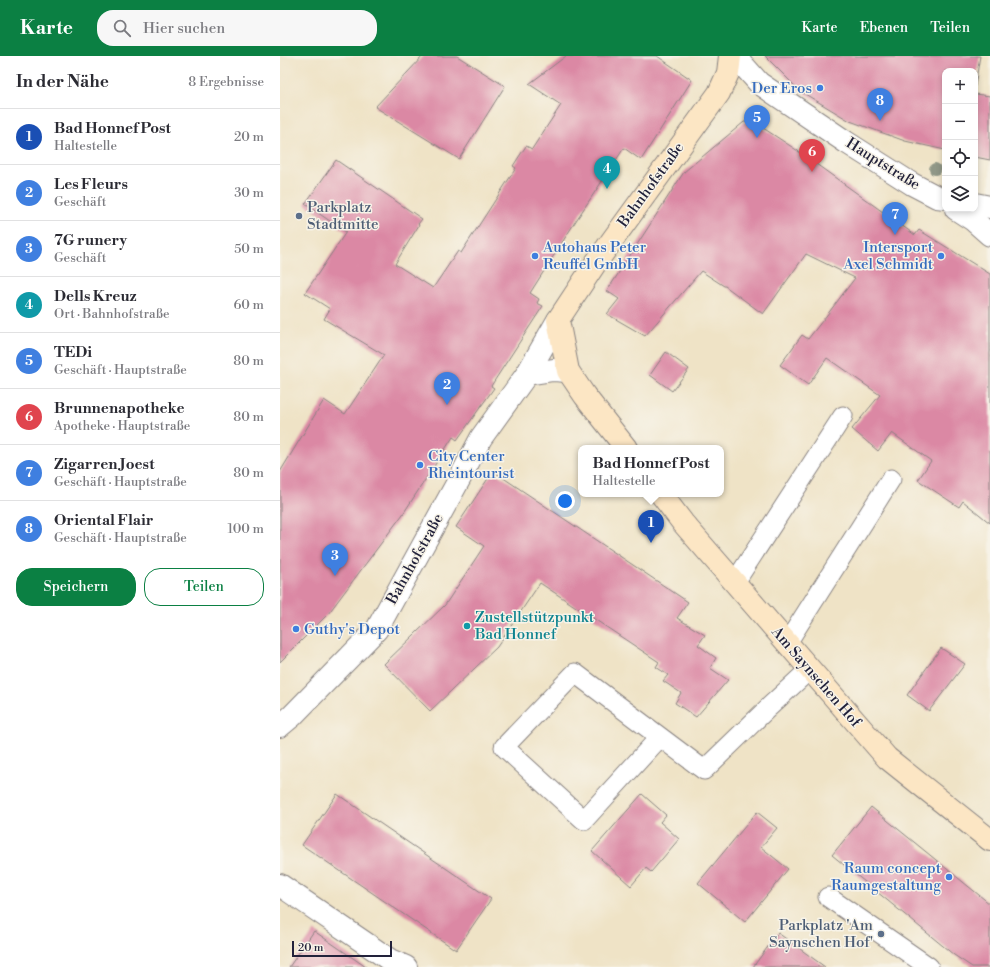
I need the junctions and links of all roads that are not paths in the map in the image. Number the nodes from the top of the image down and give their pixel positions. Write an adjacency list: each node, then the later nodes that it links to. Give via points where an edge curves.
1 (730, 56): 8 (main road, Bahnhofstraße, via 728,73 719,93 594,264)
2 (735, 56): 3 (street, Hauptstraße, via 759,83 905,180)
3 (942, 199)
4 (978, 205): 5 (street)
5 (990, 207)
6 (961, 212): 7 (street)
7 (990, 235)
8 (558, 320): 9 (main road); 10 (street, Bahnhofstraße)
9 (568, 371): 10 (street, via 552,370); 12 (main road)
10 (527, 374): 18 (street, Bahnhofstraße, via 481,438 376,629)
11 (843, 416): 15 (lane)
12 (624, 445)
13 (891, 479): 16 (lane)
14 (663, 497): 15 (main road, Am Saynschen Hof)
15 (735, 582): 16 (main road, Am Saynschen Hof)
16 (787, 643): 17 (main road, Am Saynschen Hof)
17 (810, 669): 19 (lane, via 704,770); 20 (main road, Am Saynschen Hof, via 887,758)
18 (280, 726)
19 (660, 737): 19 (lane, via 575,673 504,748 584,820)
20 (990, 840)
21 (280, 885): 23 (street, via 390,960)
22 (828, 897): 24 (lane)
23 (406, 967)
24 (929, 967)

